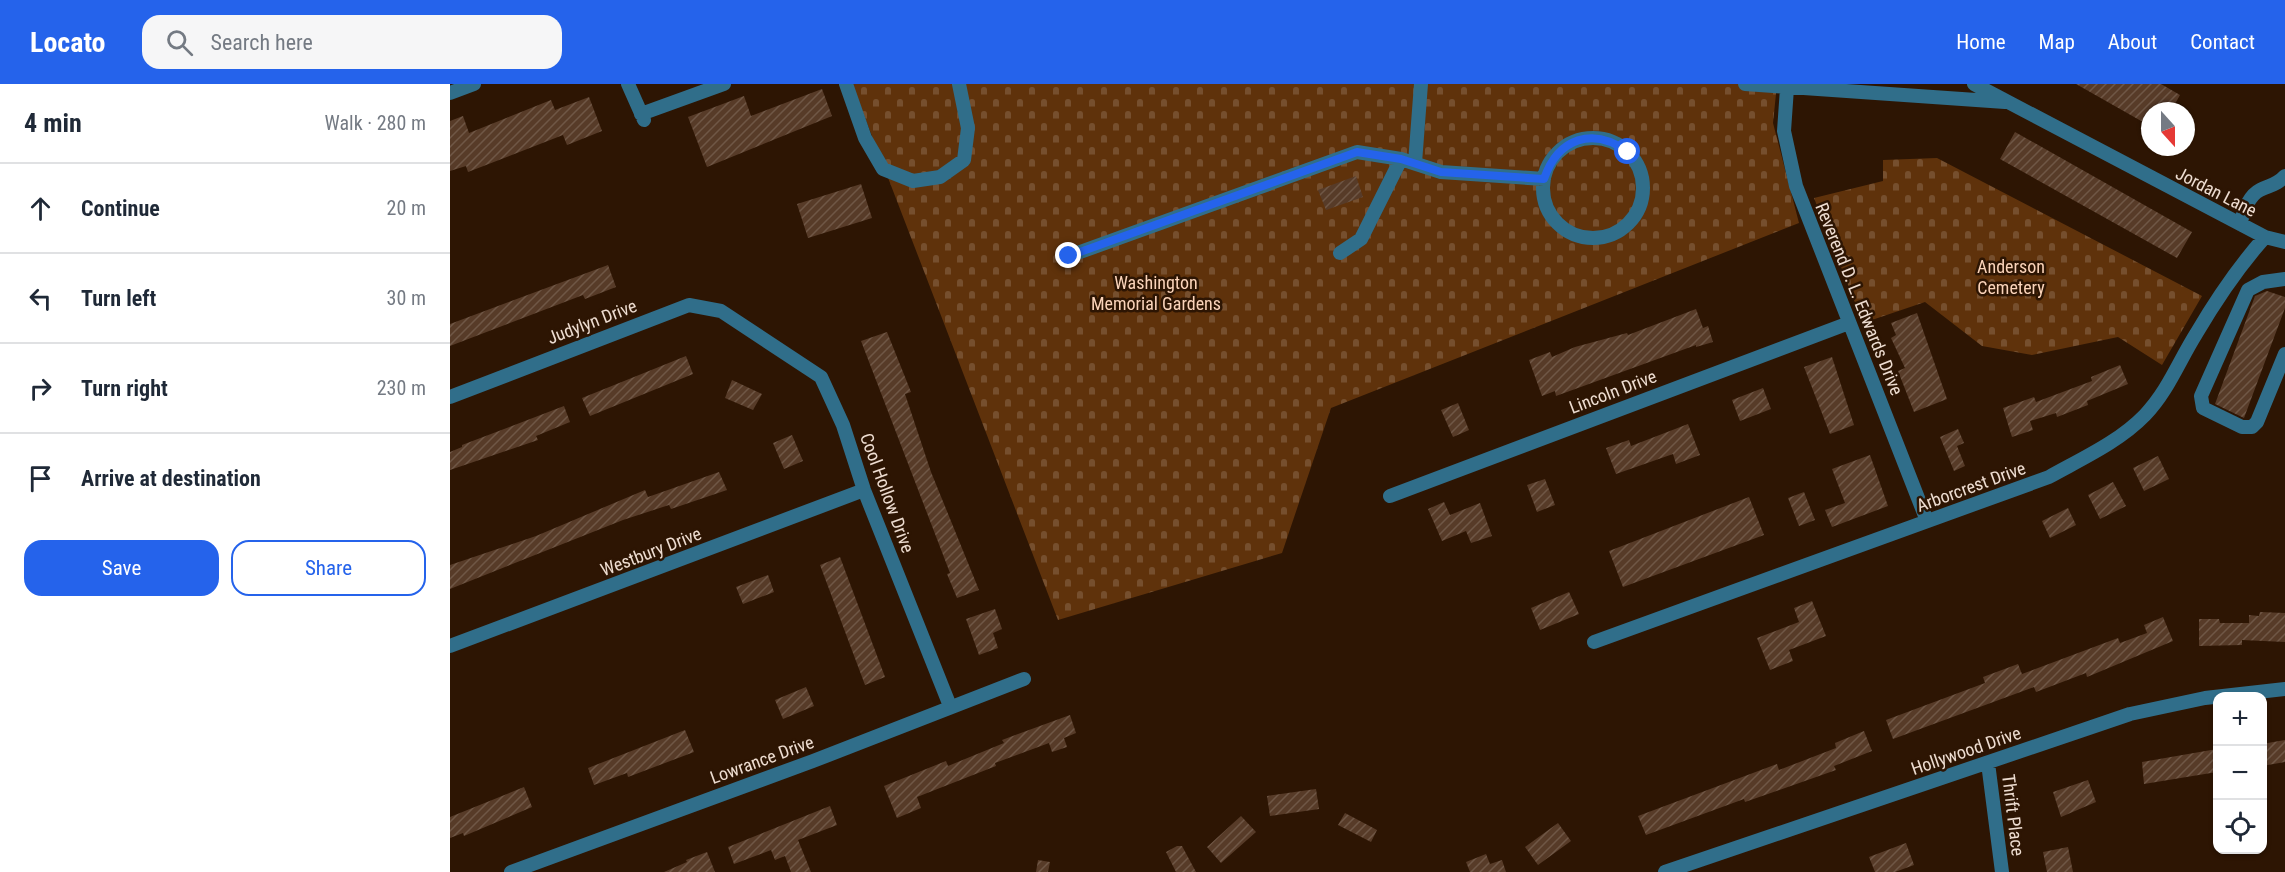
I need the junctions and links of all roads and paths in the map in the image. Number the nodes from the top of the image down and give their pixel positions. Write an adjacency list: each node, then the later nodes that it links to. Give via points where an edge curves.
1 (474, 84): 10 (street)
2 (628, 84): 3 (street, via 643,118)
3 (724, 84)
4 (846, 84): 5 (street, via 865,138 883,169 913,181 940,177 964,160 968,128)
5 (958, 84)
6 (1421, 84): 13 (street)
7 (1745, 84): 9 (street)
8 (1974, 84): 11 (street, Jordan Lane)
9 (1788, 86): 11 (street); 22 (street, Reverend D. L. Edwards Drive, via 1785,131 1796,186)
10 (450, 93)
11 (2010, 102): 16 (street, Jordan Lane)
12 (1401, 159): 13 (street); 19 (street, via 1361,239); 20 (street, via 1357,152)
13 (1416, 164): 15 (street, via 1441,172)
14 (2285, 176): 16 (street, via 2277,185 2258,191 2248,203)
15 (1544, 179): 15 (street, via 1548,210 1570,232 1586,237 1617,232 1634,216 1643,195 1638,164 1616,143 1601,138 1586,138 1558,152)
16 (2240, 224): 17 (street, Jordan Lane)
17 (2265, 237): 18 (street, Jordan Lane); 28 (street, Arborcrest Drive, via 2144,416 2109,443 2049,477)
18 (2285, 242)
19 (1340, 253)
20 (1069, 256)
21 (2285, 279): 24 (street, via 2263,282 2248,290 2200,396 2203,408 2242,427 2252,427)
22 (1849, 323): 27 (street, Lincoln Drive); 28 (street, Reverend D. L. Edwards Drive)
23 (746, 327): 25 (street, Judylyn Drive, via 721,310 689,305); 26 (street, Cool Hollow Drive, via 822,377)
24 (2285, 354)
25 (450, 397)
26 (864, 490): 30 (street, Westbury Drive); 33 (street, Cool Hollow Drive)
27 (1390, 496)
28 (1928, 521): 29 (street, Arborcrest Drive)
29 (1594, 642)
30 (450, 646)
31 (1024, 680): 33 (street, Lowrance Drive)
32 (2285, 690): 34 (street, Hollywood Drive, via 2205,698 2130,714)
33 (950, 706): 35 (street, Lowrance Drive)
34 (1988, 764): 36 (street, Hollywood Drive); 37 (street, Thrift Place)
35 (511, 872)
36 (1665, 872)
37 (2002, 872)

